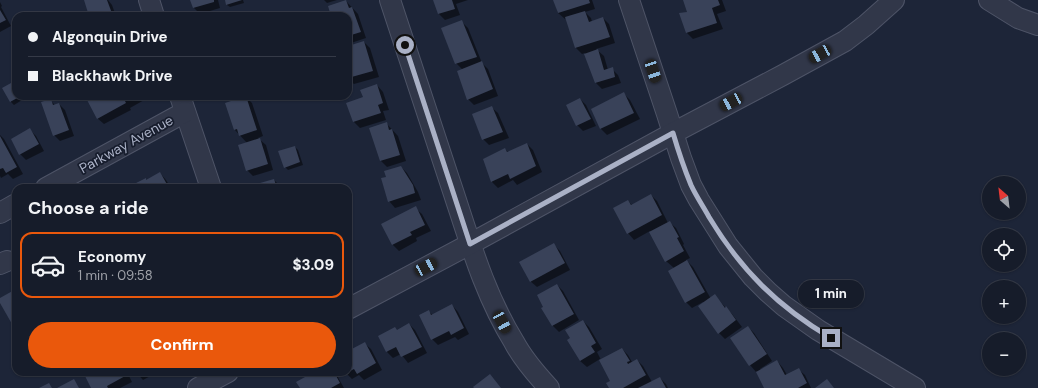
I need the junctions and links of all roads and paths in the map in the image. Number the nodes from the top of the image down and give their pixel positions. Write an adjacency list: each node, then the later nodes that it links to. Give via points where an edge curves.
1 (149, 0): 6 (street)
2 (390, 0): 14 (street)
3 (629, 0): 9 (street)
4 (894, 0): 9 (street, via 845,41)
5 (989, 0): 7 (street, via 1018,18)
6 (153, 12)
7 (1038, 25)
8 (182, 104): 10 (street, Parkway Avenue); 11 (street)
9 (673, 133): 14 (street); 19 (street, via 683,165 699,200 723,238 753,277 784,306 818,330)
10 (52, 184)
11 (210, 184)
12 (12, 206): 13 (street)
13 (0, 213)
14 (470, 244): 15 (street); 18 (street, via 507,332)
15 (352, 306)
16 (220, 376): 17 (street)
17 (198, 388)
18 (549, 388)
19 (915, 388)

